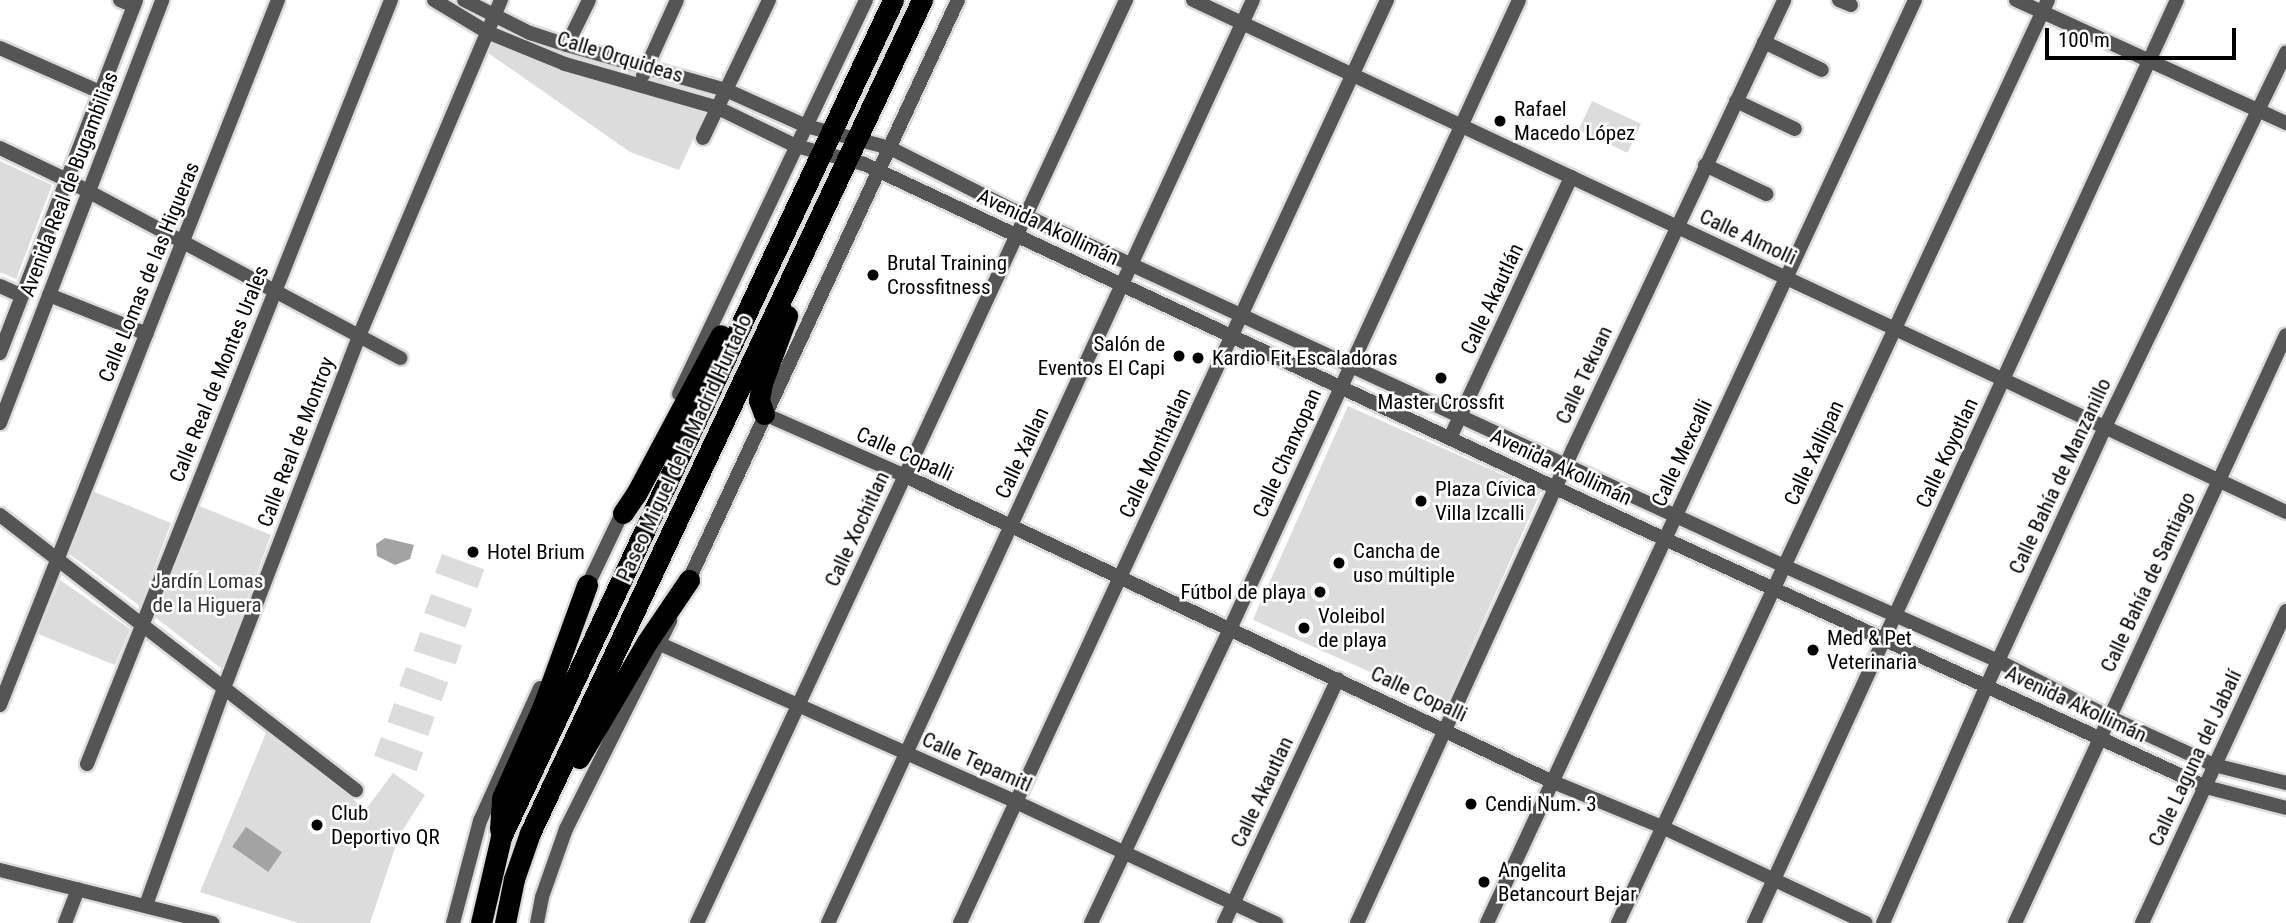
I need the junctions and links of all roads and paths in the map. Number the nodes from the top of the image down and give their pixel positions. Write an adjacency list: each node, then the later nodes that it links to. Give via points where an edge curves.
1 (162, 0): 58 (street, Avenida Real de Bugambilias)
2 (278, 0): 65 (street, Calle Lomas de las Higueras)
3 (391, 0): 70 (street, Calle Real de Montes Urales)
4 (434, 0): 27 (street, Calle Orquideas)
5 (464, 0): 25 (street, Calle Orquideas)
6 (501, 0): 25 (street, Calle Real de Montroy)
7 (589, 0): 29 (street)
8 (677, 0): 33 (street)
9 (769, 0): 37 (street)
10 (866, 0): 44 (street)
11 (893, 0): 46 (highway, Paseo Miguel de la Madrid Hurtado)
12 (958, 0): 51 (street)
13 (1126, 0): 60 (street, Calle Xochitlan)
14 (1193, 0): 26 (street, Calle Almolli)
15 (1253, 0): 26 (street, Calle Xallan)
16 (1387, 0): 35 (street, Calle Monthatlan)
17 (1519, 0): 43 (street, Calle Chanxopan)
18 (1784, 0): 28 (street, Calle Tekuan)
19 (1915, 0): 67 (street, Calle Mexcalli)
20 (2016, 0): 24 (street)
21 (2177, 0): 32 (street, Calle Koyotlan)
22 (130, 2): 38 (street, Avenida Real de Bugambilias)
23 (921, 3): 48 (highway, Paseo Miguel de la Madrid Hurtado)
24 (2045, 6): 32 (street); 74 (street, Calle Xallipan)
25 (494, 16): 27 (street, Calle Real de Montroy); 29 (street, Calle Orquideas)
26 (1242, 23): 35 (street, Calle Almolli); 66 (street, Calle Xallan)
27 (487, 32): 36 (street, Calle Orquideas, via 565,64); 77 (street, Calle Real de Montroy)
28 (1764, 42): 34 (street); 39 (street, Calle Tekuan)
29 (566, 45): 33 (street, Calle Orquideas)
30 (0, 48): 38 (street)
31 (2286, 52): 41 (street, Calle Bahía de Manzanillo)
32 (2149, 61): 41 (street); 82 (street, Calle Koyotlan)
33 (646, 69): 36 (street); 37 (street, Calle Orquideas)
34 (1822, 69)
35 (1353, 75): 43 (street, Calle Almolli); 73 (street, Calle Monthatlan)
36 (638, 86): 40 (street, Calle Orquideas)
37 (726, 90): 40 (street); 44 (street, Calle Orquideas)
38 (100, 92): 57 (street, Avenida Real de Bugambilias)
39 (1736, 101): 45 (street); 54 (street, Calle Tekuan)
40 (718, 108): 47 (street); 49 (street, Calle Orquideas)
41 (2258, 110): 42 (street); 87 (street, Calle Bahía de Manzanillo)
42 (2286, 123)
43 (1461, 125): 56 (street, Calle Almolli); 81 (street, Calle Chanxopan)
44 (806, 126): 46 (street, Calle Orquideas); 49 (street)
45 (1795, 129)
46 (834, 131): 48 (street, Avenida Akollimán); 52 (highway, Paseo Miguel de la Madrid Hurtado)
47 (703, 138)
48 (858, 138): 51 (street, Avenida Akollimán); 53 (highway, Paseo Miguel de la Madrid Hurtado)
49 (796, 146): 52 (street, Calle Orquideas); 94 (street)
50 (0, 148): 57 (street)
51 (890, 148): 55 (street); 60 (street, Avenida Akollimán)
52 (823, 153): 53 (street, Avenida Akollimán); 61 (highway, Paseo Miguel de la Madrid Hurtado)
53 (850, 158): 55 (street, Avenida Akollimán); 63 (highway, Paseo Miguel de la Madrid Hurtado)
54 (1705, 165): 59 (street); 62 (street, Calle Tekuan)
55 (878, 171): 64 (street, Avenida Akollimán); 84 (street)
56 (1571, 177): 62 (street, Calle Almolli); 85 (street, Calle Akautlán)
57 (67, 180): 58 (street); 72 (street, Avenida Real de Bugambilias)
58 (89, 191): 65 (street); 71 (street, Avenida Real de Bugambilias)
59 (1766, 194)
60 (1026, 215): 64 (street, Calle Xochitlan); 66 (street, Avenida Akollimán)
61 (789, 223): 94 (highway, via 760,263); 131 (highway, Paseo Miguel de la Madrid Hurtado)
62 (1676, 226): 67 (street, Calle Almolli); 89 (street, Calle Tekuan)
63 (813, 231): 84 (highway, via 810,257 762,383); 130 (highway, Paseo Miguel de la Madrid Hurtado)
64 (1017, 235): 68 (street, Avenida Akollimán); 90 (street, Calle Xochitlan)
65 (183, 242): 70 (street); 75 (street, Calle Lomas de las Higueras)
66 (1131, 265): 68 (street, Calle Xallan); 73 (street, Avenida Akollimán)
67 (1786, 278): 74 (street, Calle Almolli); 96 (street, Calle Mexcalli)
68 (1122, 285): 78 (street, Avenida Akollimán); 97 (street, Calle Xallan)
69 (0, 286): 72 (street)
70 (275, 291): 77 (street); 107 (street, Calle Real de Montes Urales)
71 (49, 295): 75 (street); 86 (street, Avenida Real de Bugambilias)
72 (22, 296): 79 (street, Avenida Real de Bugambilias)
73 (1241, 316): 78 (street, Calle Monthatlan); 81 (street, Avenida Akollimán)
74 (1895, 329): 82 (street, Calle Almolli); 100 (street, Calle Xallipan)
75 (147, 334): 99 (street, Calle Lomas de las Higueras)
76 (2286, 335): 91 (street, Calle Bahía de Santiago)
77 (359, 336): 80 (street); 114 (street, Calle Real de Montroy)
78 (1231, 337): 83 (street, Avenida Akollimán); 101 (street, Calle Monthatlan)
79 (0, 353)
80 (401, 358)
81 (1350, 365): 83 (street, Calle Chanxopan); 85 (street, Avenida Akollimán)
82 (2003, 379): 87 (street, Calle Almolli); 106 (street, Calle Koyotlan)
83 (1340, 387): 88 (street, Avenida Akollimán); 108 (street, Calle Chanxopan)
84 (764, 414): 90 (street, Calle Copalli); 102 (street)
85 (1461, 415): 88 (street, Calle Akautlán); 89 (street, Avenida Akollimán)
86 (0, 423)
87 (2105, 427): 91 (street, Calle Almolli); 111 (street, Calle Bahía de Manzanillo)
88 (1450, 438): 92 (street, Avenida Akollimán)
89 (1567, 463): 92 (street, Calle Tekuan); 96 (street, Avenida Akollimán)
90 (905, 476): 97 (street, Calle Copalli); 116 (street, Calle Xochitlan)
91 (2218, 480): 93 (street, Calle Almolli); 117 (street, Calle Bahía de Santiago)
92 (1556, 488): 98 (street, Avenida Akollimán); 118 (street, Calle Tekuan)
93 (2286, 512)
94 (623, 513): 103 (street)
95 (0, 515): 99 (street)
96 (1676, 516): 98 (street, Calle Mexcalli); 100 (street, Avenida Akollimán)
97 (1011, 526): 101 (street, Calle Copalli); 120 (street, Calle Xallan)
98 (1665, 539): 104 (street, Avenida Akollimán); 123 (street, Calle Mexcalli)
99 (58, 559): 107 (street); 115 (street, Calle Lomas de las Higueras)
100 (1784, 566): 104 (street, Calle Xallipan); 106 (street, Avenida Akollimán)
101 (1120, 577): 108 (street, Calle Copalli); 127 (street, Calle Monthatlan)
102 (689, 580): 110 (street); 130 (highway)
103 (587, 585): 131 (highway, via 548,695 502,798); 140 (street, via 480,821)
104 (1773, 589): 109 (street, Avenida Akollimán); 129 (street, Calle Xallipan)
105 (2286, 611): 122 (street, Calle Laguna del Jabalí)
106 (1895, 616): 109 (street, Calle Koyotlan); 111 (street, Avenida Akollimán)
107 (142, 624): 114 (street); 121 (street, Calle Real de Montes Urales)
108 (1230, 629): 112 (street, Calle Copalli); 132 (street, Calle Chanxopan)
109 (1884, 640): 113 (street, Avenida Akollimán); 134 (street, Calle Koyotlan)
110 (660, 644): 116 (street, Calle Tepamitl); 143 (street, via 566,829)
111 (1998, 661): 113 (street, Calle Bahía de Manzanillo); 117 (street, Avenida Akollimán)
112 (1338, 679): 118 (street, Calle Copalli); 136 (street, Calle Akautlan)
113 (1987, 685): 119 (street, Avenida Akollimán); 155 (street, Calle Bahía de Manzanillo)
114 (224, 688): 126 (street); 137 (street, Calle Real de Montroy)
115 (0, 705)
116 (798, 706): 120 (street, Calle Tepamitl); 144 (street, Calle Xochitlan)
117 (2109, 717): 119 (street, Calle Bahía de Santiago); 122 (street, Avenida Akollimán)
118 (1446, 729): 123 (street, Calle Copalli); 150 (street, Calle Tekuan)
119 (2099, 738): 125 (street, Avenida Akollimán); 156 (street, Calle Bahía de Santiago)
120 (906, 754): 127 (street, Calle Tepamitl); 145 (street, Calle Xallan)
121 (87, 764)
122 (2214, 765): 124 (street, Avenida Akollimán); 125 (street, Calle Laguna del Jabalí)
123 (1553, 782): 129 (street, Calle Copalli); 151 (street, Calle Mexcalli)
124 (2286, 783)
125 (2206, 787): 128 (street, Avenida Akollimán); 157 (street, Calle Laguna del Jabalí)
126 (356, 790)
127 (1016, 802): 132 (street, Calle Tepamitl); 146 (street, Calle Monthatlan)
128 (2286, 808)
129 (1662, 827): 134 (street, Calle Copalli); 152 (street, Calle Xallipan)
130 (530, 833): 142 (highway, Paseo Miguel de la Madrid Hurtado)
131 (501, 837): 141 (highway, Paseo Miguel de la Madrid Hurtado)
132 (1124, 852): 136 (street, Calle Tepamitl); 147 (street, Calle Chanxopan)
133 (0, 870): 135 (street)
134 (1774, 880): 153 (street, Calle Koyotlan); 154 (street, Calle Copalli)
135 (78, 889): 137 (street); 138 (street)
136 (1233, 904): 148 (street, Calle Akautlan); 149 (street, Calle Tepamitl)
137 (146, 905): 139 (street)
138 (65, 923)
139 (212, 923)
140 (453, 923)
141 (481, 923)
142 (505, 923)
143 (537, 923)
144 (697, 923)
145 (828, 923)
146 (960, 923)
147 (1091, 923)
148 (1224, 923)
149 (1276, 923)
150 (1357, 923)
151 (1487, 923)
152 (1618, 923)
153 (1754, 923)
154 (1866, 923)
155 (1883, 923)
156 (2015, 923)
157 (2142, 923)

